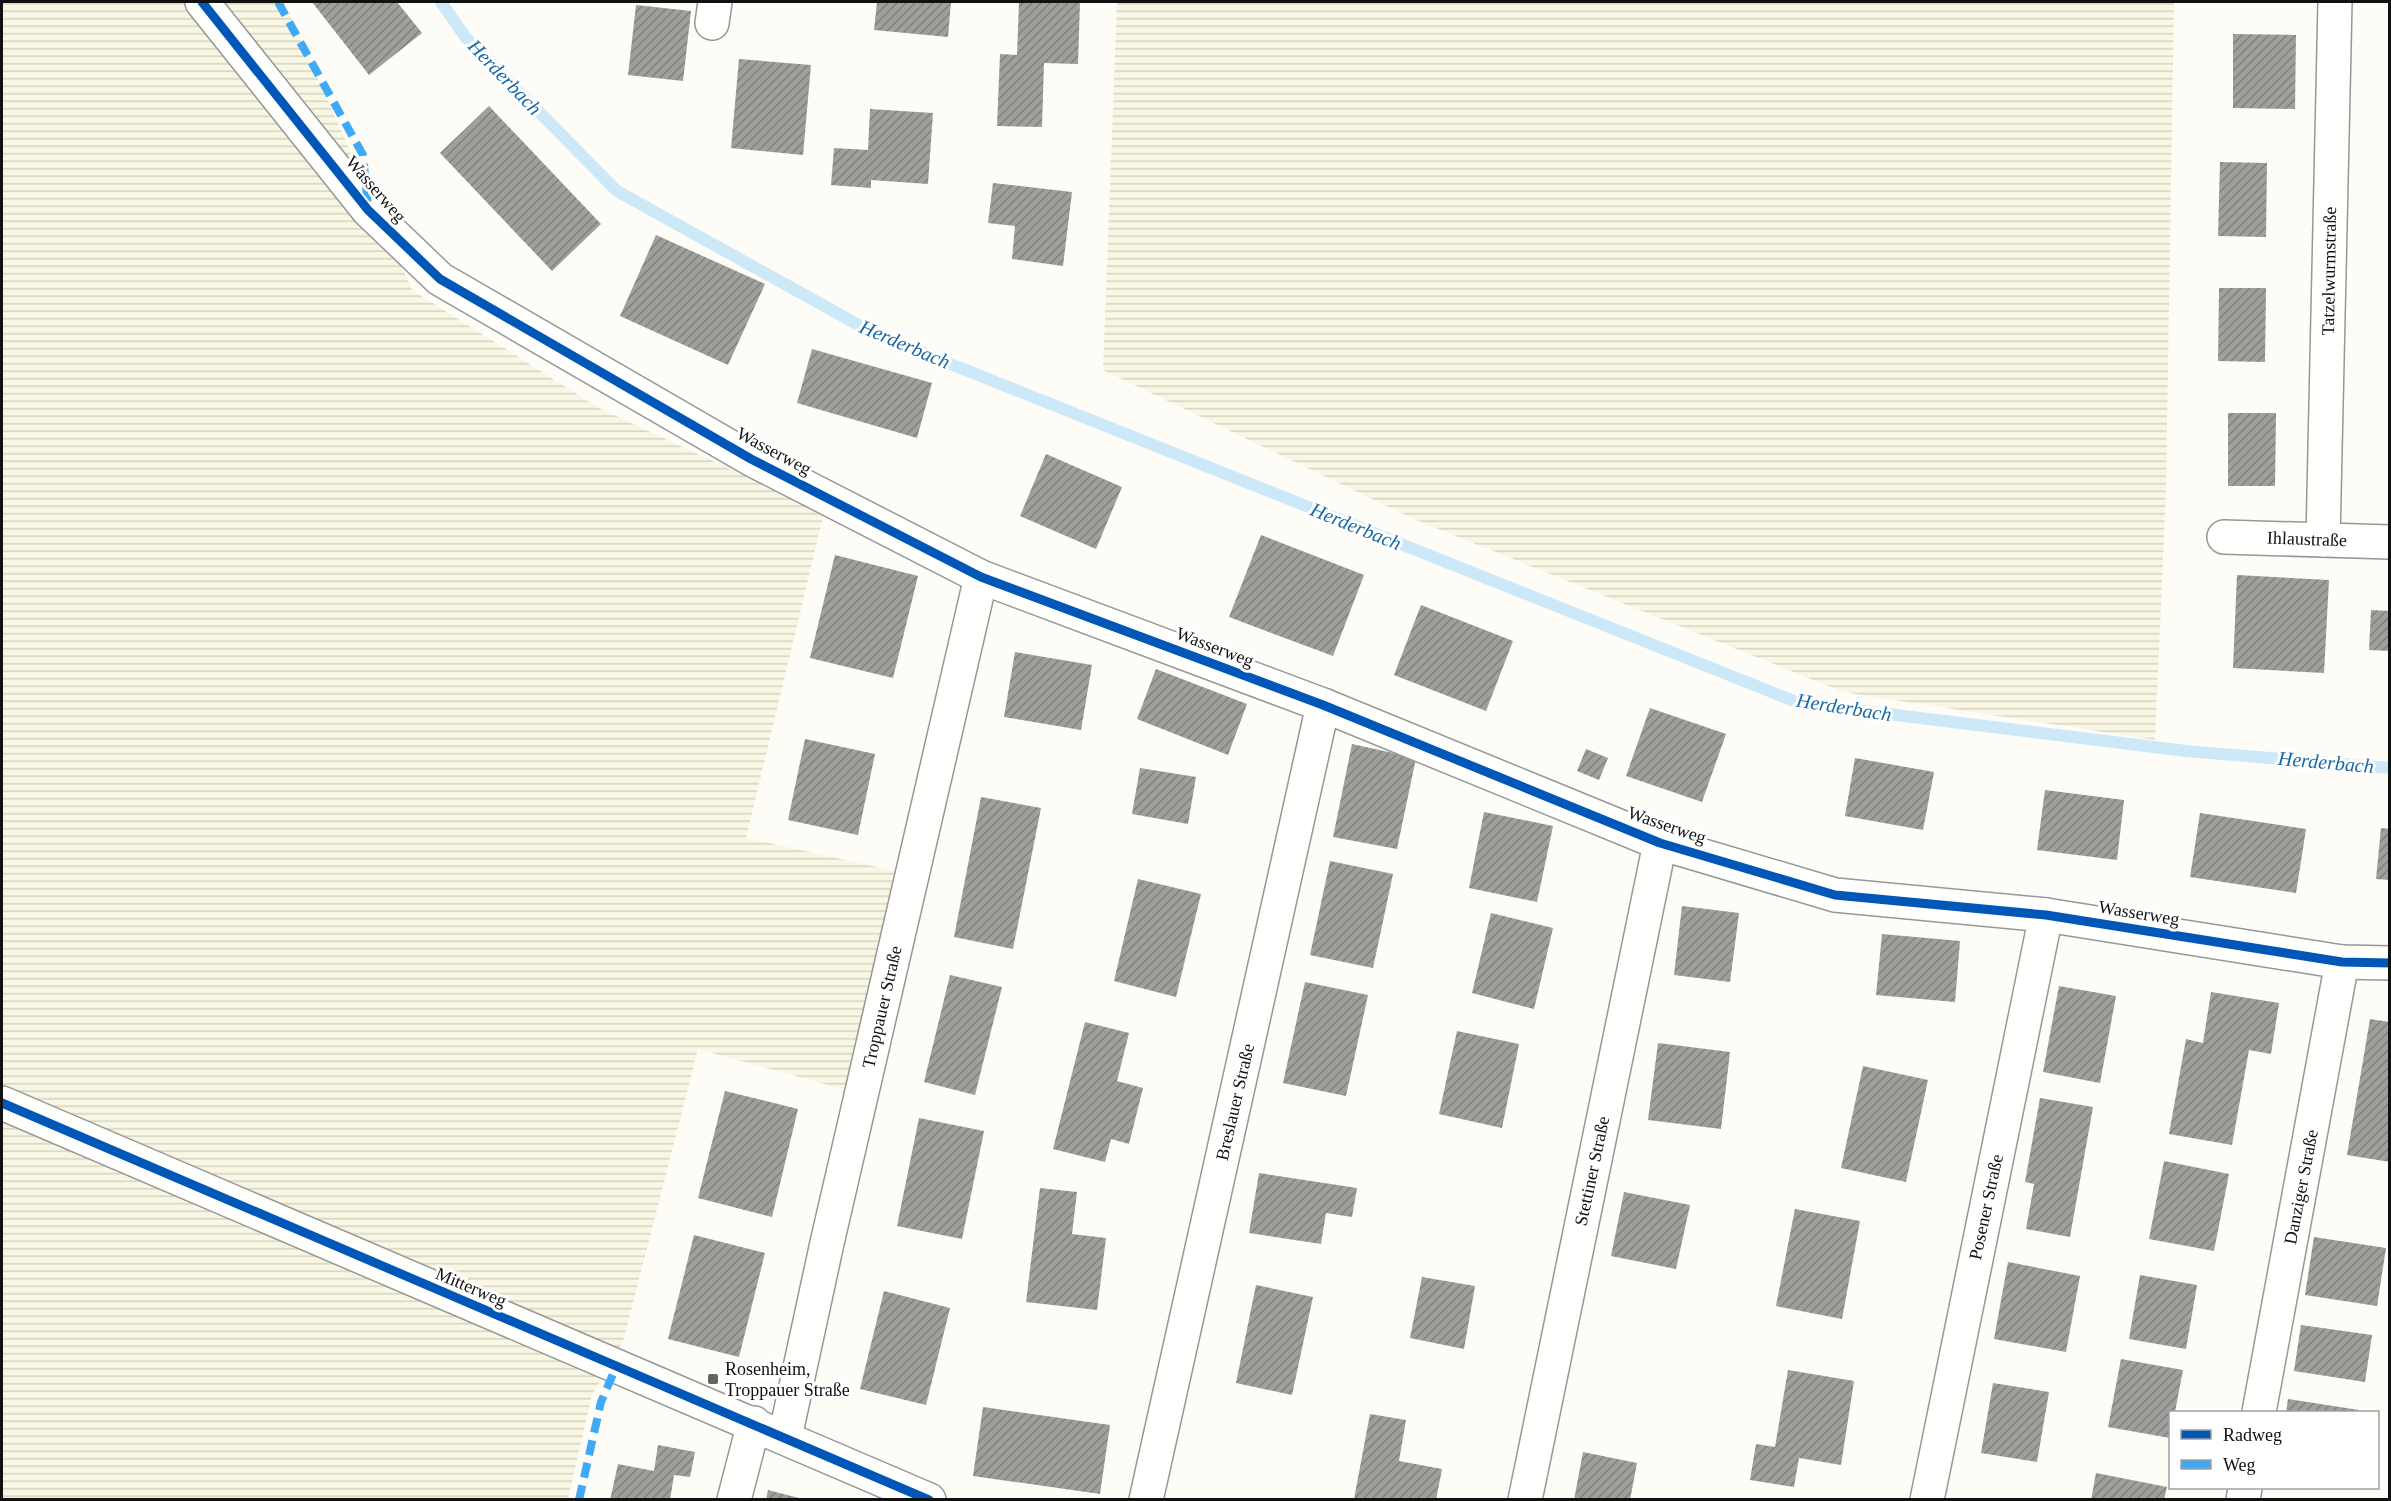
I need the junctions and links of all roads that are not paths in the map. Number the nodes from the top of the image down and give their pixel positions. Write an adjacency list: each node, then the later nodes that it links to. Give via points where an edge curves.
1 (202, 2): 6 (street, Wasserweg, via 368,210 440,279 751,459)
2 (2335, 2): 4 (street, Tatzelwurmstraße)
3 (2224, 537): 4 (street, Ihlaustraße)
4 (2323, 540): 5 (street, Ihlaustraße)
5 (2390, 542)
6 (981, 577): 7 (street, Wasserweg); 15 (street, Troppauer Straße)
7 (1323, 705): 8 (street, Wasserweg); 18 (street, Breslauer Straße)
8 (1660, 843): 9 (street, Wasserweg, via 1835,895); 19 (street, Stettiner Straße)
9 (2046, 915): 10 (street, Wasserweg); 20 (street, Posener Straße)
10 (2342, 963): 11 (street, Wasserweg); 13 (street, Danziger Straße)
11 (2390, 963)
12 (2, 1103): 14 (street, Mitterweg)
13 (2259, 1411)
14 (754, 1423): 15 (street, Mitterweg); 16 (street)
15 (784, 1437): 17 (street, Mitterweg)
16 (734, 1500)
17 (929, 1500)
18 (1146, 1500)
19 (1525, 1500)
20 (1927, 1500)

